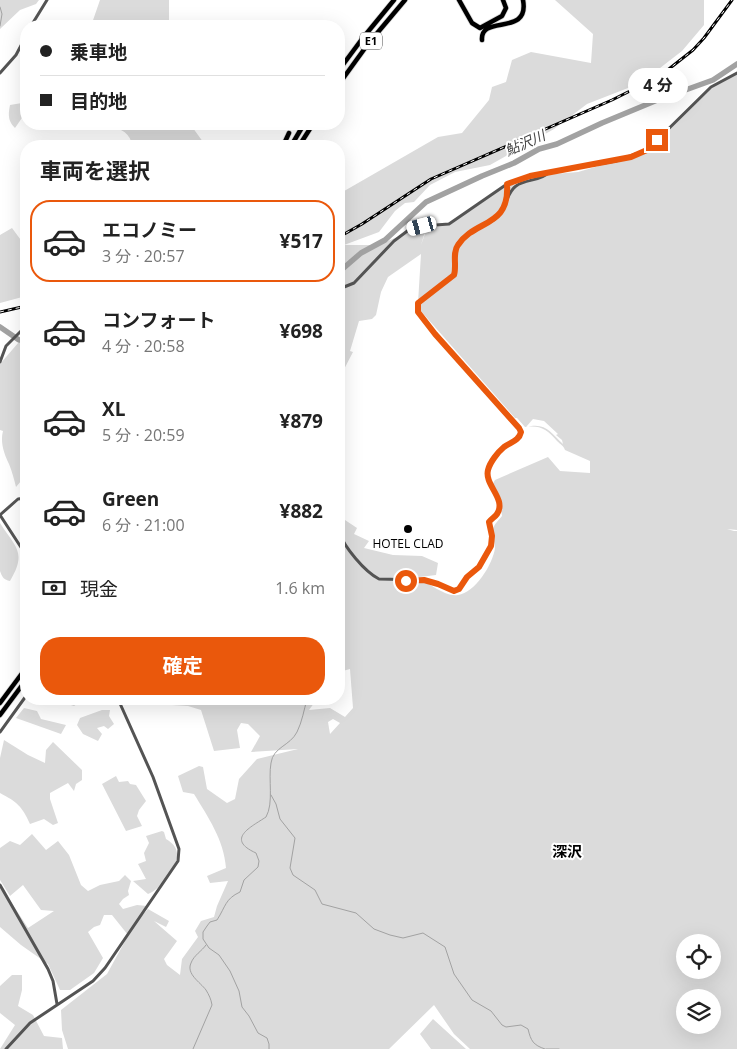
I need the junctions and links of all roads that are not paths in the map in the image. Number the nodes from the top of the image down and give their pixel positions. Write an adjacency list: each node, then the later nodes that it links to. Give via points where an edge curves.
1 (48, 0): 7 (street)
2 (394, 0): 10 (highway, E1)
3 (405, 0): 13 (highway, E1)
4 (459, 0): 5 (highway, via 472,23 480,28 502,16 506,8)
5 (503, 0)
6 (523, 0): 8 (highway, via 524,10 518,19 486,30)
7 (35, 20)
8 (482, 40)
9 (20, 47): 12 (street)
10 (345, 62)
11 (737, 72): 16 (street, via 712,88 647,150 616,161)
12 (0, 73)
13 (345, 76)
14 (289, 133): 15 (highway)
15 (286, 140)
16 (548, 173): 17 (street); 18 (street, via 517,185)
17 (507, 184): 18 (street); 19 (street, via 449,224 410,229 354,283)
18 (505, 204): 23 (street, via 496,218 460,242 456,248 454,275 418,303 418,312 435,334 520,430 520,436 499,452 488,470 488,480 499,504 498,514 489,522 491,546 479,567 454,591 424,580 376,577)
19 (345, 287)
20 (20, 332): 21 (street, via 6,346)
21 (0, 362)
22 (20, 499): 24 (street, via 0,515)
23 (345, 543)
24 (20, 546)
25 (20, 676): 27 (highway)
26 (20, 688): 30 (highway)
27 (0, 703)
28 (20, 704): 31 (street)
29 (121, 705): 33 (street, via 153,777 179,849 178,861 105,968 93,982)
30 (0, 715)
31 (0, 732)
32 (0, 885): 33 (street, via 48,969)
33 (57, 1004): 34 (street, via 30,1023)
34 (6, 1049)

